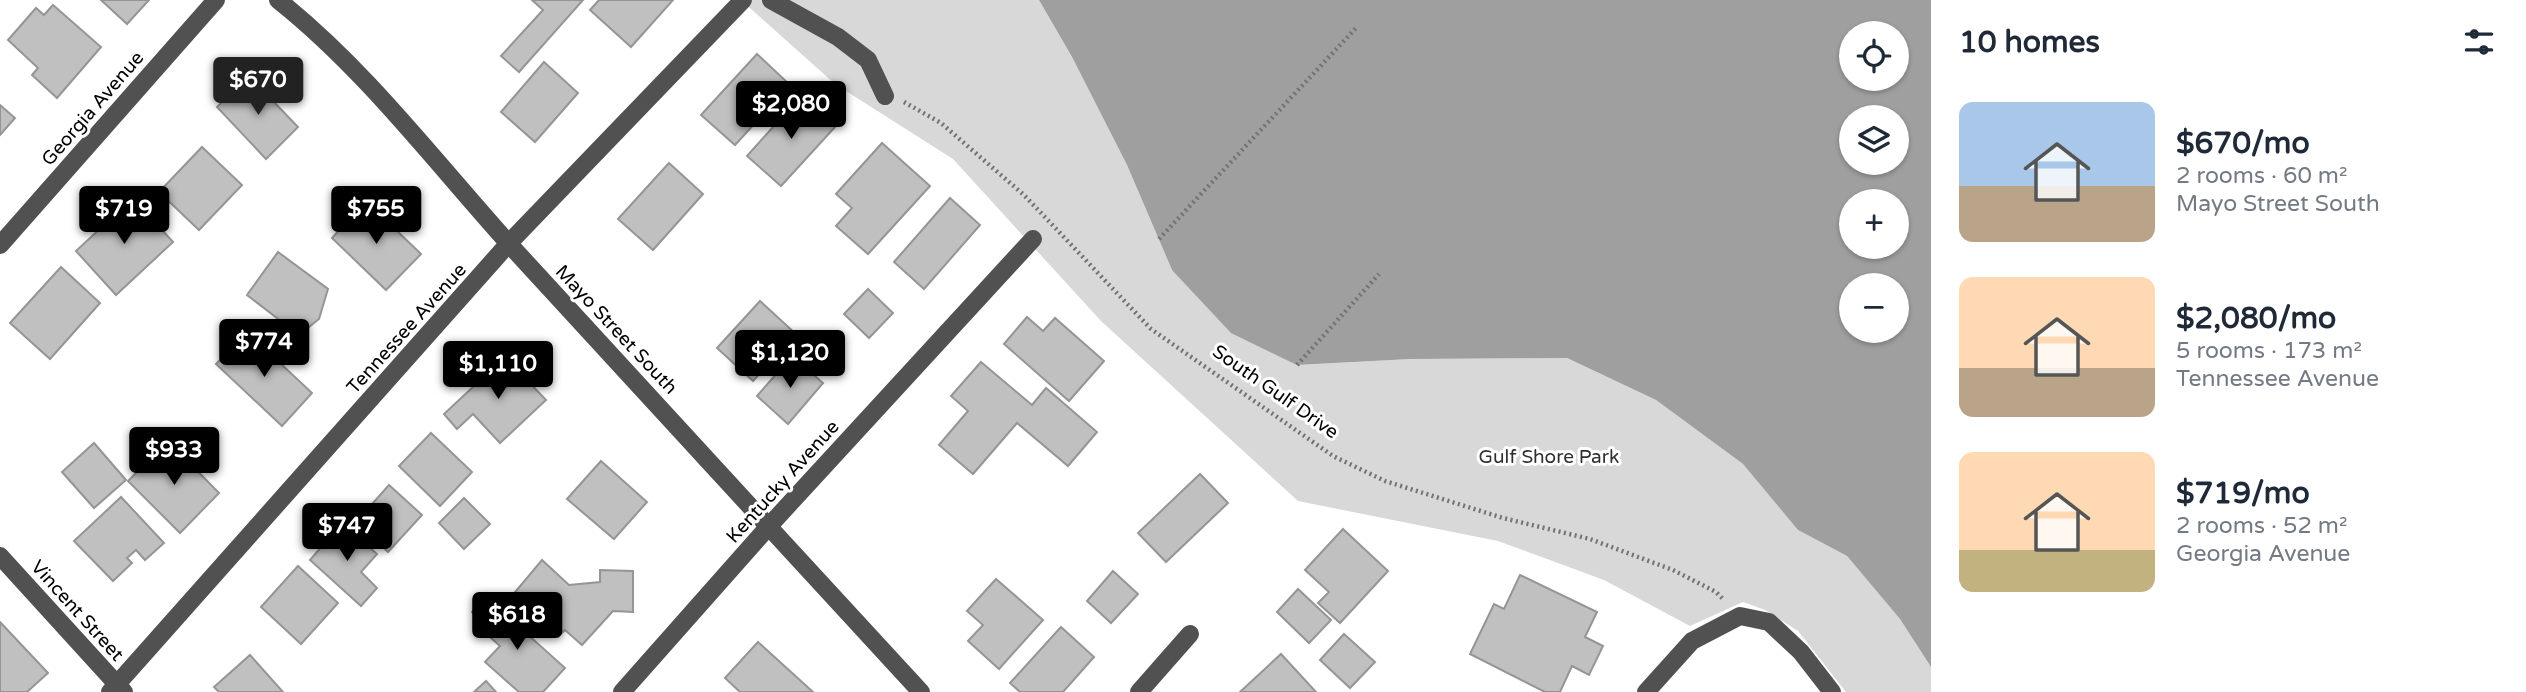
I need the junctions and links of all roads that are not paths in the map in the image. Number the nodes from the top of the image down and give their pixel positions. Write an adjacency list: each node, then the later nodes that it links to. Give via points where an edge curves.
1 (216, 0): 8 (street, Georgia Avenue)
2 (278, 0): 7 (street, Mayo Street South, via 361,78)
3 (743, 0): 7 (street, Tennessee Avenue)
4 (771, 0): 5 (street, via 838,37 868,60)
5 (885, 96)
6 (1033, 239): 9 (street, Kentucky Avenue)
7 (509, 243): 9 (street, Mayo Street South); 12 (street, Tennessee Avenue)
8 (0, 245)
9 (769, 526): 13 (street, Kentucky Avenue); 14 (street, Mayo Street South)
10 (0, 556): 12 (street, Vincent Street)
11 (1190, 634): 15 (street)
12 (117, 689)
13 (622, 692)
14 (921, 692)
15 (1139, 692)
16 (1646, 692): 17 (street, via 1692,642 1740,616 1769,622 1801,652)
17 (1832, 692)

